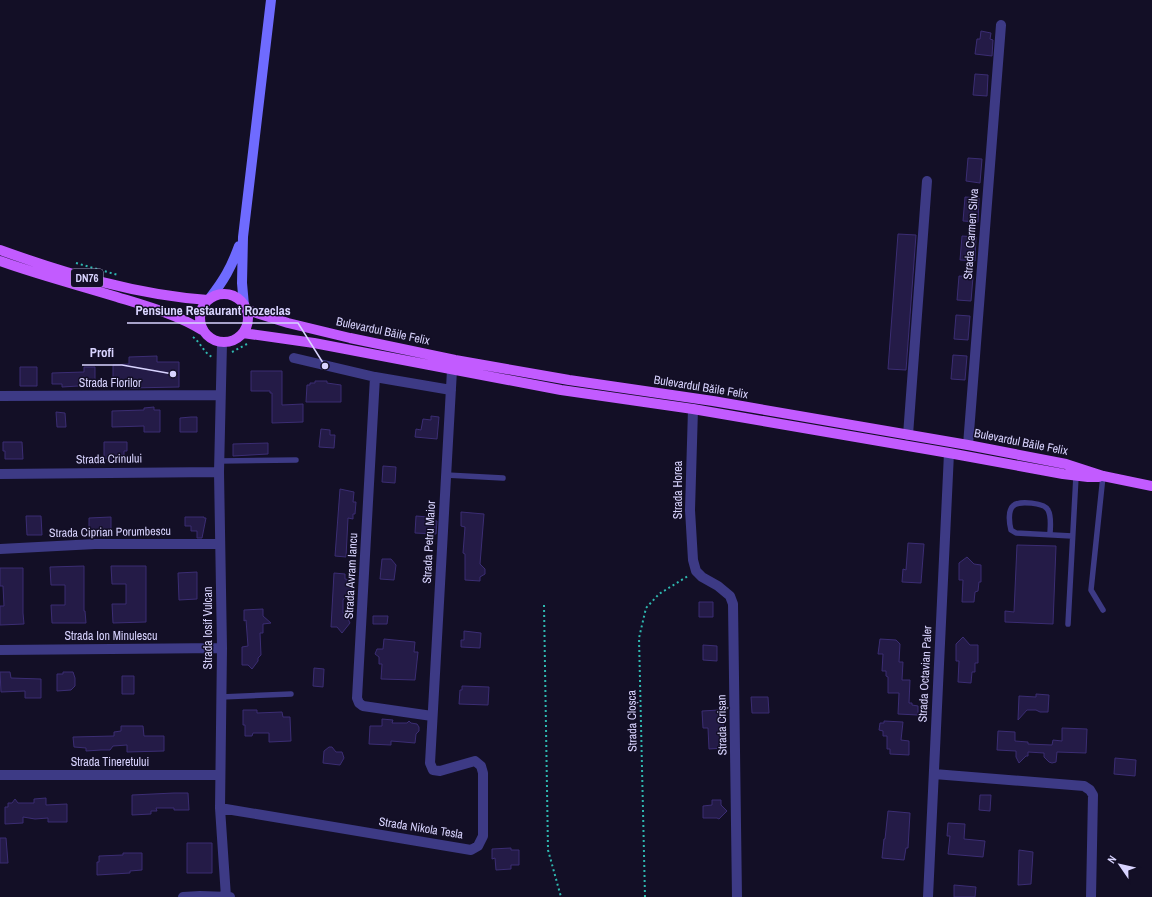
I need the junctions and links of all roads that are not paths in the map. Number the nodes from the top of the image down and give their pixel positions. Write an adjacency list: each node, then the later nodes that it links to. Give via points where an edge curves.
1 (271, 0): 4 (main road)
2 (1001, 25): 20 (street, Strada Carmen Silva)
3 (927, 181): 19 (street)
4 (242, 237): 7 (main road, via 224,281); 8 (main road)
5 (0, 250): 7 (main road, DN76, via 131,289 176,297)
6 (0, 261): 9 (main road, DN76, via 158,309)
7 (209, 299): 8 (main road, DN76, via 217,294 228,294 239,299); 9 (main road, via 200,310)
8 (245, 308): 10 (main road, via 248,322); 19 (main road, Bulevardul Băile Felix, via 288,323 455,360)
9 (202, 330): 11 (main road, via 210,339)
10 (243, 333): 11 (main road, via 234,341); 13 (main road, Bulevardul Băile Felix, via 314,343)
11 (222, 343): 16 (street, Strada Iosif Vulcan)
12 (294, 358): 14 (street)
13 (452, 370): 15 (street, Strada Petru Maior); 18 (main road, Bulevardul Băile Felix, via 561,390)
14 (375, 377): 15 (street); 42 (street, Strada Avram Iancu, via 357,698 363,706)
15 (452, 390): 26 (street, Strada Petru Maior)
16 (220, 395): 17 (street, Strada Florilor); 22 (street, Strada Iosif Vulcan)
17 (0, 396)
18 (693, 409): 21 (main road, Bulevardul Băile Felix); 35 (street, Strada Horea, via 690,510)
19 (908, 435): 20 (main road, Bulevardul Băile Felix)
20 (968, 445): 28 (main road, Bulevardul Băile Felix, via 1066,464)
21 (949, 453): 27 (main road, Bulevardul Băile Felix); 43 (street, Strada Octavian Paler)
22 (219, 460): 23 (lane); 24 (street, Strada Iosif Vulcan)
23 (296, 460)
24 (219, 472): 25 (street, Strada Crinului); 33 (street, Strada Iosif Vulcan)
25 (0, 474)
26 (446, 475): 29 (lane); 42 (street, Strada Petru Maior)
27 (1076, 476): 28 (main road, Bulevardul Băile Felix); 32 (lane)
28 (1103, 476): 30 (main road, Bulevardul Băile Felix); 36 (lane, via 1091,590)
29 (504, 478)
30 (1152, 486)
31 (1050, 535): 31 (lane, via 1016,533 1011,530 1009,524 1012,506 1026,503 1047,508 1050,514); 32 (lane)
32 (1072, 536): 37 (lane)
33 (220, 544): 34 (street, Strada Ciprian Porumbescu, via 95,544); 38 (street, Strada Iosif Vulcan)
34 (0, 549)
35 (696, 571): 51 (street, Strada Crișan, via 730,596 733,604)
36 (1103, 610)
37 (1068, 624)
38 (222, 648): 39 (street, Strada Ion Minulescu); 41 (street, Strada Iosif Vulcan)
39 (0, 650)
40 (291, 694): 41 (lane)
41 (221, 697): 45 (street, Strada Iosif Vulcan)
42 (432, 716): 46 (street, Strada Nikola Tesla, via 430,764 433,770 440,771 475,761 481,766 483,836 478,846 471,850)
43 (934, 774): 52 (street, Strada Octavian Paler); 53 (street, via 1084,786 1090,790 1093,795)
44 (0, 775): 45 (street, Strada Tineretului)
45 (220, 775): 46 (street, Strada Iosif Vulcan)
46 (220, 808): 49 (street, Strada Iosif Vulcan)
47 (200, 896): 48 (street); 49 (street)
48 (183, 897)
49 (226, 897): 50 (street)
50 (230, 897)
51 (737, 897)
52 (928, 897)
53 (1091, 897)

